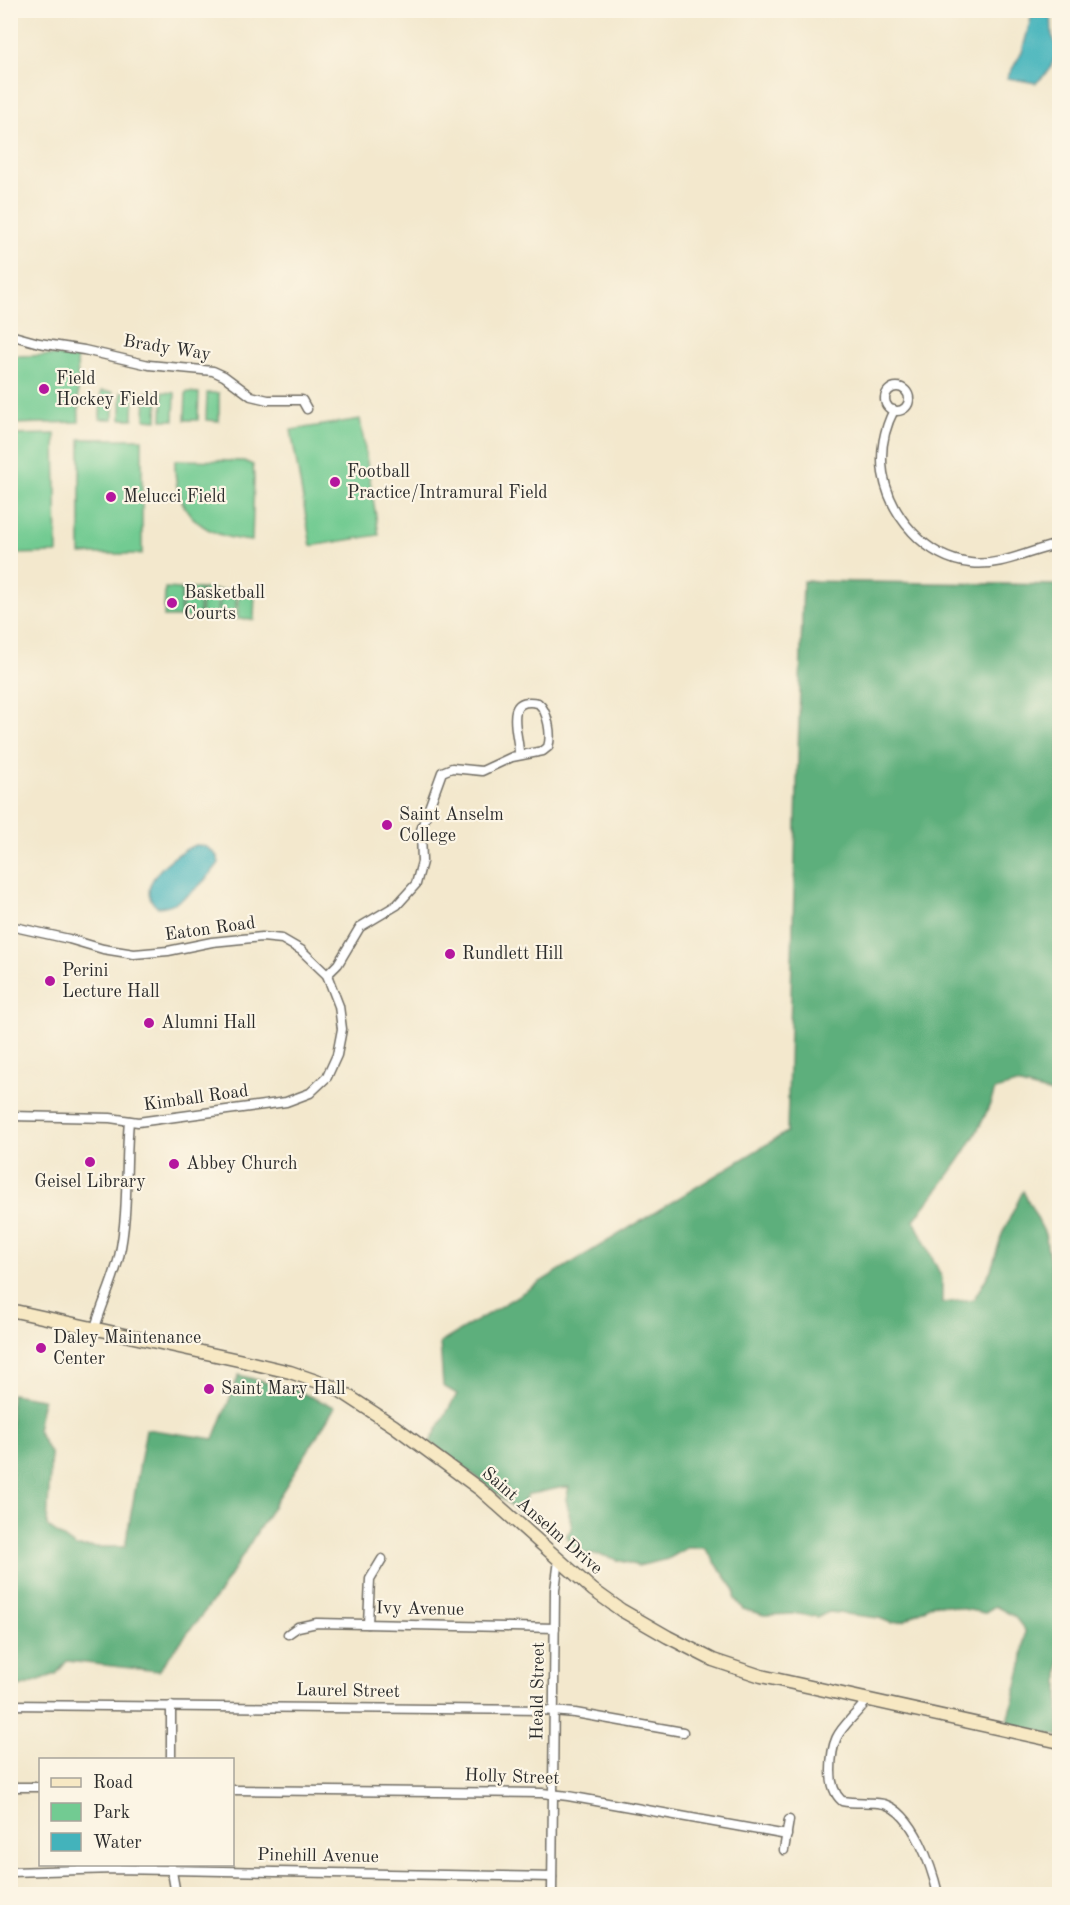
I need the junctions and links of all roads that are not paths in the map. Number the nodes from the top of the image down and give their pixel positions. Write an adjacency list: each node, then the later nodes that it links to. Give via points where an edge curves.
1 (10, 334): 2 (street, Brady Way, via 149,365 213,371 251,396 302,399)
2 (307, 409)
3 (894, 410): 4 (street, via 886,429 883,473 895,507 922,541 952,559 979,564)
4 (1059, 544)
5 (519, 755): 5 (street, via 543,751 549,745 544,711 538,703 526,702 516,710); 7 (street, via 482,771 450,768 442,772 422,830 422,862 416,884 397,905 360,927)
6 (10, 926): 7 (street, Eaton Road, via 134,954 271,937 301,950)
7 (327, 975): 9 (street, Kimball Road, via 341,1012 341,1042 330,1073 310,1093 286,1102 148,1122)
8 (10, 1116): 9 (street)
9 (129, 1121): 11 (street, Kimball Road, via 120,1250)
10 (10, 1310): 11 (street, Saint Anselm Drive)
11 (95, 1328): 13 (street, Saint Anselm Drive, via 281,1370 336,1388 481,1490)
12 (382, 1559): 14 (street, via 370,1580)
13 (559, 1560): 15 (street, Heald Street); 17 (street, Saint Anselm Drive, via 621,1610 713,1660 761,1676)
14 (368, 1624): 15 (street, Ivy Avenue); 16 (street, Ivy Avenue, via 308,1624)
15 (555, 1628): 20 (street, Heald Street)
16 (288, 1634)
17 (868, 1700): 22 (street, Saint Anselm Drive); 36 (street, via 834,1740 834,1790 842,1801 886,1805 906,1820 928,1861)
18 (10, 1705): 19 (street, Laurel Street)
19 (171, 1706): 20 (street, Laurel Street); 23 (street)
20 (554, 1710): 21 (street, Laurel Street); 27 (street, Heald Street)
21 (683, 1732)
22 (1059, 1742)
23 (171, 1758)
24 (10, 1787): 25 (street)
25 (39, 1787)
26 (234, 1790): 27 (street, Holly Street)
27 (553, 1794): 29 (street, Holly Street); 33 (street, Heald Street)
28 (789, 1820): 29 (street)
29 (787, 1835): 30 (street)
30 (784, 1851)
31 (171, 1867): 32 (street, Pinehill Avenue); 33 (street, Pinehill Avenue); 34 (street)
32 (10, 1872)
33 (552, 1877): 35 (street, Heald Street)
34 (176, 1894)
35 (552, 1894)
36 (938, 1894)

